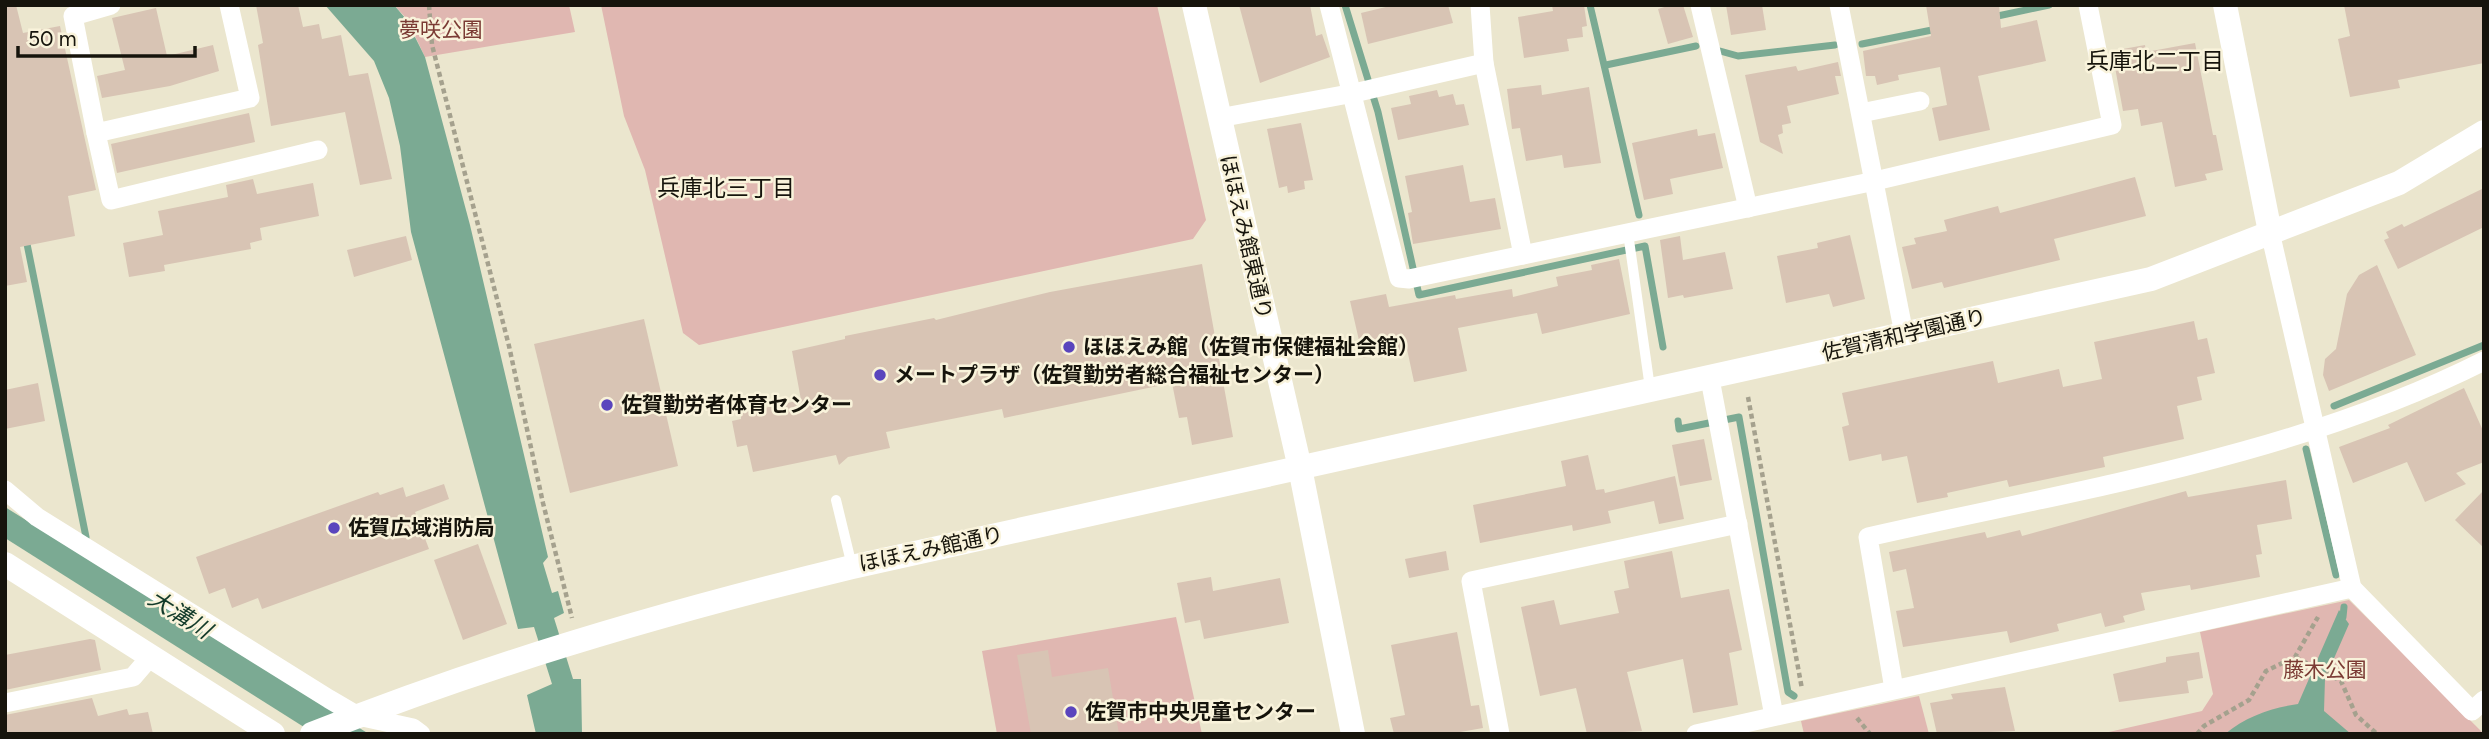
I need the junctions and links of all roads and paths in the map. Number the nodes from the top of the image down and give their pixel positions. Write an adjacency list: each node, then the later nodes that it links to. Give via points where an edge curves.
1 (111, 5): 17 (street, via 73,16)
2 (229, 5): 17 (street, via 250,98)
3 (429, 5): 38 (path, via 432,45)
4 (1194, 5): 15 (street, ほほえみ館東通り)
5 (1329, 5): 12 (street)
6 (1480, 5): 11 (street)
7 (1700, 5): 20 (street)
8 (1839, 5): 14 (street)
9 (2088, 5): 19 (street, via 2112,125)
10 (2225, 5): 21 (street)
11 (1484, 63): 12 (street); 23 (street)
12 (1365, 91): 15 (street); 23 (street, via 1399,278)
13 (1920, 101): 14 (street)
14 (1861, 113): 19 (street)
15 (1219, 118): 30 (street, ほほえみ館東通り)
16 (2484, 132): 21 (street, 佐賀清和学園通り, via 2399,183)
17 (96, 133): 18 (street, via 111,200)
18 (318, 150)
19 (1875, 181): 20 (street); 24 (street)
20 (1748, 208): 22 (street)
21 (2270, 232): 24 (street, 佐賀清和学園通り, via 2151,279); 29 (street)
22 (1628, 233): 23 (street); 27 (lane)
23 (1523, 255)
24 (1904, 334): 26 (street, 佐賀清和学園通り)
25 (2483, 364): 29 (street)
26 (1710, 379): 27 (street, 佐賀清和学園通り); 33 (street)
27 (1651, 392): 30 (street, 佐賀清和学園通り)
28 (1748, 397): 44 (path)
29 (2316, 429): 36 (street); 41 (street, via 2202,461 1868,537)
30 (1300, 468): 35 (street, ほほえみ館通り); 51 (street, ほほえみ館東通り)
31 (5, 490): 47 (street, via 37,517)
32 (836, 500): 35 (lane)
33 (1738, 524): 46 (street); 52 (street, via 1471,581)
34 (5, 564): 39 (street)
35 (852, 566): 47 (street, ほほえみ館通り, via 720,598)
36 (2352, 588): 37 (street); 42 (street, via 2472,710)
37 (2314, 596): 40 (path, via 2321,611); 41 (street)
38 (572, 618)
39 (151, 656): 43 (street, via 132,677); 48 (street)
40 (2295, 657): 55 (path, via 2266,671 2249,700); 56 (path, via 2342,681 2356,715)
41 (1894, 689): 44 (street)
42 (2484, 699)
43 (5, 703)
44 (1806, 709): 46 (street)
45 (1854, 715): 54 (path)
46 (1774, 716): 53 (street)
47 (353, 718): 49 (street); 50 (street, via 413,728)
48 (273, 734)
49 (312, 734)
50 (421, 734)
51 (1353, 734)
52 (1500, 734)
53 (1696, 734)
54 (1870, 734)
55 (2197, 734)
56 (2378, 734)

